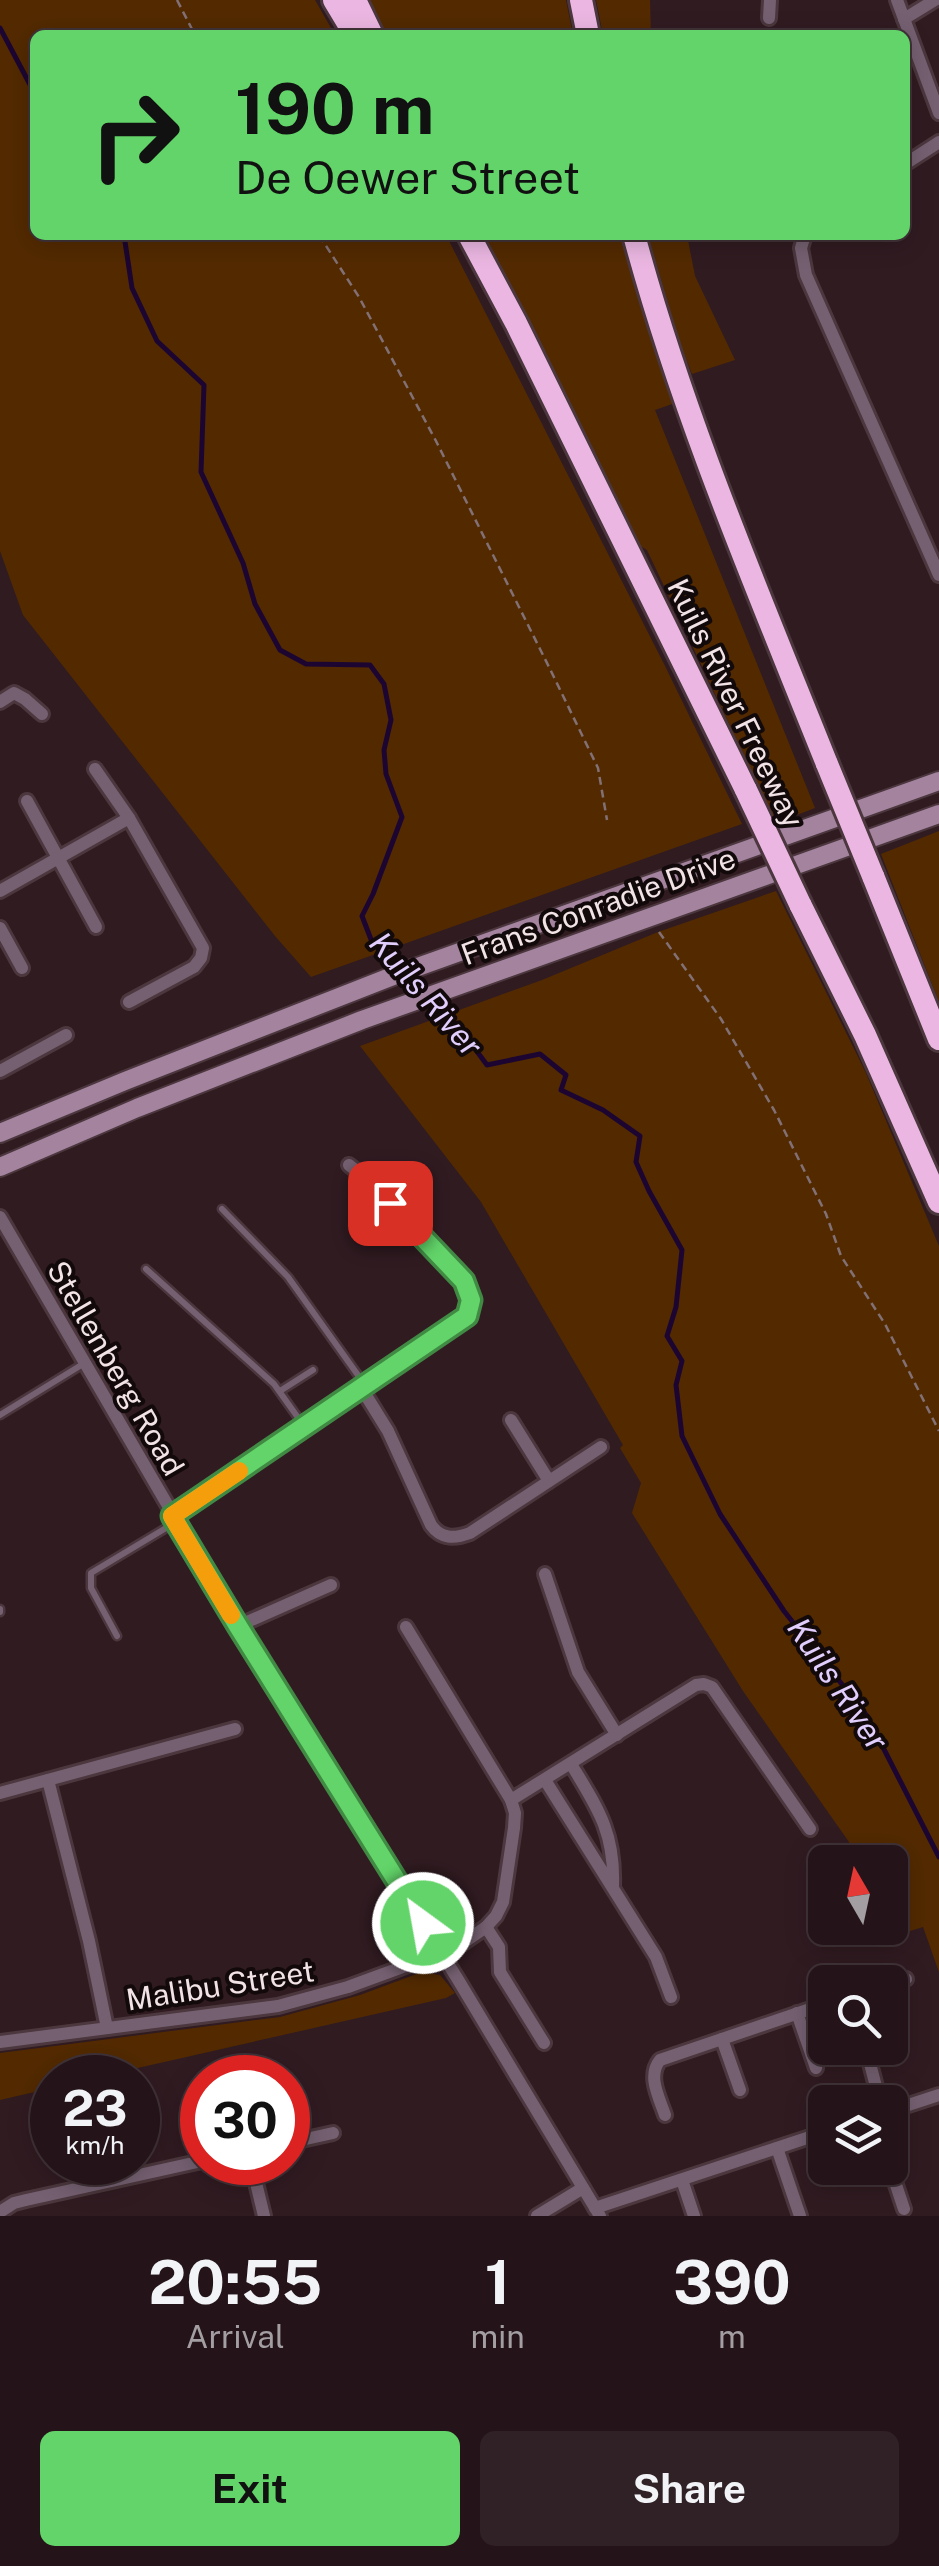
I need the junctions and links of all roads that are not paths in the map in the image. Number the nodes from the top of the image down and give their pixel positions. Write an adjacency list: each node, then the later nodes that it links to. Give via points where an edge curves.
1 (334, 0): 9 (highway)
2 (356, 0): 10 (highway)
3 (581, 0): 11 (highway)
4 (770, 0): 7 (street)
5 (898, 0): 8 (street)
6 (934, 0): 8 (street)
7 (769, 18)
8 (904, 19): 12 (street)
9 (352, 30)
10 (370, 30)
11 (587, 30)
12 (908, 30)
13 (910, 35): 14 (street)
14 (939, 113)
15 (939, 142): 16 (street)
16 (910, 161)
17 (472, 240): 40 (highway, Kuils River Freeway, bridge, via 866,1035)
18 (635, 240): 35 (highway, Kuils River Freeway, bridge, via 702,450)
19 (803, 240): 20 (street, via 806,274)
20 (939, 575)
21 (0, 702): 22 (street, via 20,695)
22 (42, 714)
23 (95, 769): 27 (street)
24 (939, 780): 37 (street, Frans Conradie Drive, via 432,961)
25 (26, 801): 28 (street)
26 (939, 814): 39 (street, Frans Conradie Drive, via 384,1012)
27 (129, 818): 28 (street); 33 (street, via 203,951 194,967)
28 (57, 859): 29 (street); 30 (street)
29 (0, 892)
30 (96, 926)
31 (0, 928): 32 (street)
32 (22, 968)
33 (129, 1002)
34 (66, 1036): 36 (street)
35 (939, 1039)
36 (0, 1071)
37 (0, 1133)
38 (348, 1165): 46 (street, via 464,1281 471,1300 464,1320)
39 (0, 1167)
40 (939, 1202)
41 (222, 1209): 46 (lane, via 288,1277)
42 (0, 1218): 44 (street, Stellenberg Road)
43 (146, 1269): 47 (lane)
44 (84, 1363): 48 (lane); 53 (street, Stellenberg Road)
45 (313, 1370): 47 (lane)
46 (364, 1387): 50 (street); 52 (street, via 430,1525 442,1535 470,1533)
47 (280, 1391): 50 (lane)
48 (0, 1415)
49 (511, 1420): 52 (street)
50 (305, 1427): 53 (street)
51 (602, 1447): 52 (street)
52 (549, 1481)
53 (174, 1519): 56 (street, Stellenberg Road); 58 (lane, via 91,1573 91,1588)
54 (545, 1574): 60 (street, via 578,1672)
55 (331, 1585): 56 (street)
56 (238, 1626): 69 (street, Stellenberg Road)
57 (406, 1627): 65 (street)
58 (117, 1636)
59 (235, 1729): 62 (street)
60 (617, 1735): 61 (street); 66 (street, via 696,1685 710,1686)
61 (571, 1764): 63 (street); 67 (street, via 605,1821)
62 (48, 1780): 64 (street); 73 (street)
63 (544, 1780): 65 (street); 67 (street)
64 (0, 1792)
65 (510, 1800): 68 (street, via 515,1813 504,1895)
66 (810, 1829)
67 (613, 1888): 70 (street, via 656,1957)
68 (486, 1927): 69 (street); 76 (street, via 499,1947 501,1975)
69 (441, 1952): 73 (street, Malibu Street, via 294,2002); 90 (street, Stellenberg Road)
70 (671, 1997)
71 (808, 2010): 72 (street)
72 (798, 2014): 74 (street); 77 (street)
73 (106, 2028): 75 (street, Malibu Street)
74 (722, 2039): 78 (street); 81 (street, via 656,2064 654,2082)
75 (0, 2042)
76 (544, 2042)
77 (816, 2068)
78 (740, 2090)
79 (939, 2094): 80 (street)
80 (908, 2105)
81 (665, 2115)
82 (333, 2132): 83 (street)
83 (310, 2138)
84 (808, 2138): 85 (street)
85 (777, 2148): 87 (street); 97 (street)
86 (180, 2167): 92 (street, via 14,2203)
87 (682, 2180): 93 (street); 96 (street)
88 (257, 2185): 94 (street)
89 (896, 2185): 91 (street)
90 (583, 2188): 93 (street, Stellenberg Road); 95 (street)
91 (904, 2210)
92 (0, 2212)
93 (598, 2212)
94 (264, 2216)
95 (537, 2216)
96 (694, 2216)
97 (800, 2216)

